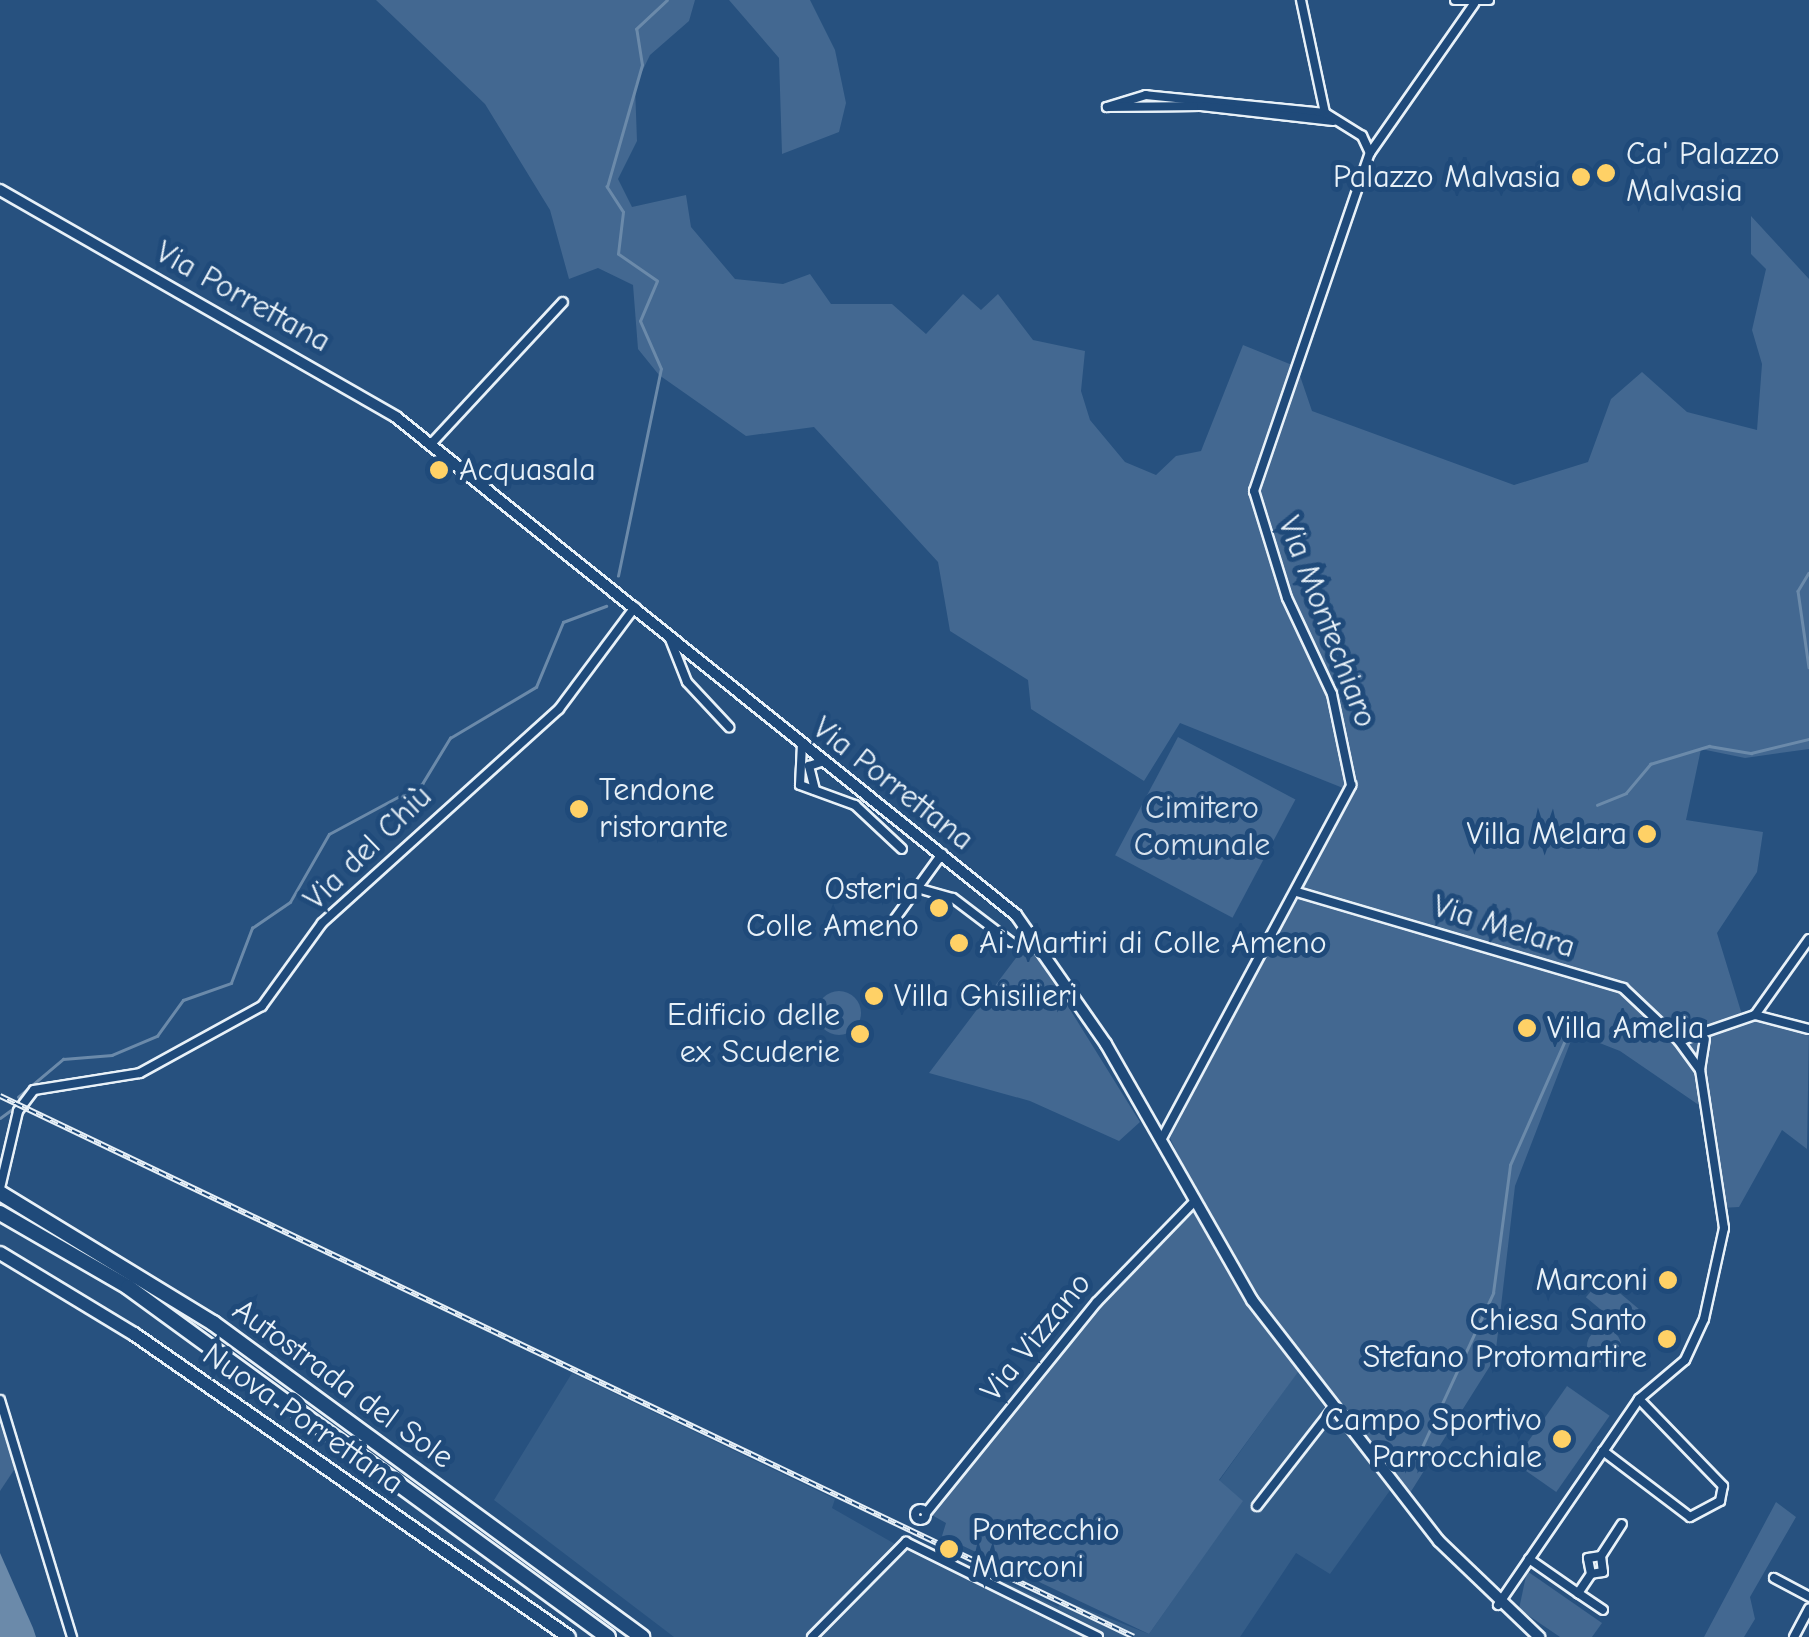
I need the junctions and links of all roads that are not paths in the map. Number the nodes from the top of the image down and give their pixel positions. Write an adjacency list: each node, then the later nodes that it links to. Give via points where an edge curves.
1 (1300, 0): 5 (street)
2 (1456, 0): 4 (street)
3 (1489, 0): 4 (street)
4 (1474, 4): 7 (street, Via Montechiaro)
5 (1325, 113): 6 (street); 6 (street, via 1146,95 1107,107 1201,106)
6 (1333, 121): 7 (street, via 1362,136)
7 (1370, 153): 20 (street, Via Montechiaro, via 1254,492 1350,750 1351,785)
8 (0, 190): 10 (main road, Via Porrettana, via 336,377)
9 (563, 302): 10 (street)
10 (430, 445): 11 (main road, Via Porrettana)
11 (635, 608): 12 (main road, Via Porrettana); 30 (street, Via del Chiù, via 552,716 322,923 262,1006 140,1073 34,1090 18,1111)
12 (669, 635): 13 (street, via 687,682); 14 (main road, Via Porrettana)
13 (728, 727)
14 (802, 744): 15 (main road, Via Porrettana); 16 (street, via 796,779)
15 (820, 758): 16 (street, via 806,778); 18 (main road, Via Porrettana)
16 (822, 795): 17 (street, via 855,805)
17 (902, 849)
18 (942, 854): 19 (street); 29 (main road, Via Porrettana, via 1036,935)
19 (917, 888): 21 (street); 23 (street, via 953,898)
20 (1298, 892): 27 (street, Via Melara, via 1623,988); 29 (street, Via Montechiaro)
21 (894, 920)
22 (1809, 940): 24 (street)
23 (1010, 942)
24 (1755, 1015): 25 (street); 26 (street)
25 (1809, 1030)
26 (1706, 1039): 27 (street); 28 (street)
27 (1679, 1041): 28 (street, Via Melara)
28 (1700, 1070): 34 (street, via 1724,1228 1717,1276 1685,1360)
29 (1161, 1140): 31 (main road, Via Porrettana)
30 (1, 1192): 51 (highway, Autostrada del Sole, via 213,1323)
31 (1194, 1202): 36 (main road, Via Porrettana); 39 (street, Via Vizzano, via 1096,1302)
32 (0, 1213): 50 (highway, Autostrada del Sole, via 128,1287)
33 (0, 1253): 49 (highway, Nuova Porrettana, via 134,1334)
34 (1639, 1399): 37 (street); 37 (street, via 1723,1486 1720,1501 1690,1517)
35 (0, 1400): 48 (street)
36 (1334, 1407): 38 (street); 45 (main road, Via Porrettana)
37 (1603, 1452): 41 (street)
38 (1257, 1506)
39 (927, 1509)
40 (1622, 1524): 43 (street, via 1601,1556 1588,1558 1591,1574)
41 (1529, 1560): 43 (street); 45 (street)
42 (1774, 1578): 44 (street)
43 (1578, 1593): 47 (street)
44 (1809, 1597)
45 (1498, 1605): 54 (main road, Via Porrettana)
46 (1809, 1609): 55 (street)
47 (1602, 1610)
48 (72, 1637)
49 (569, 1637)
50 (608, 1637)
51 (642, 1637)
52 (812, 1637): 53 (street, via 895,1548 916,1544)
53 (1098, 1637)
54 (1539, 1637)
55 (1794, 1637)

